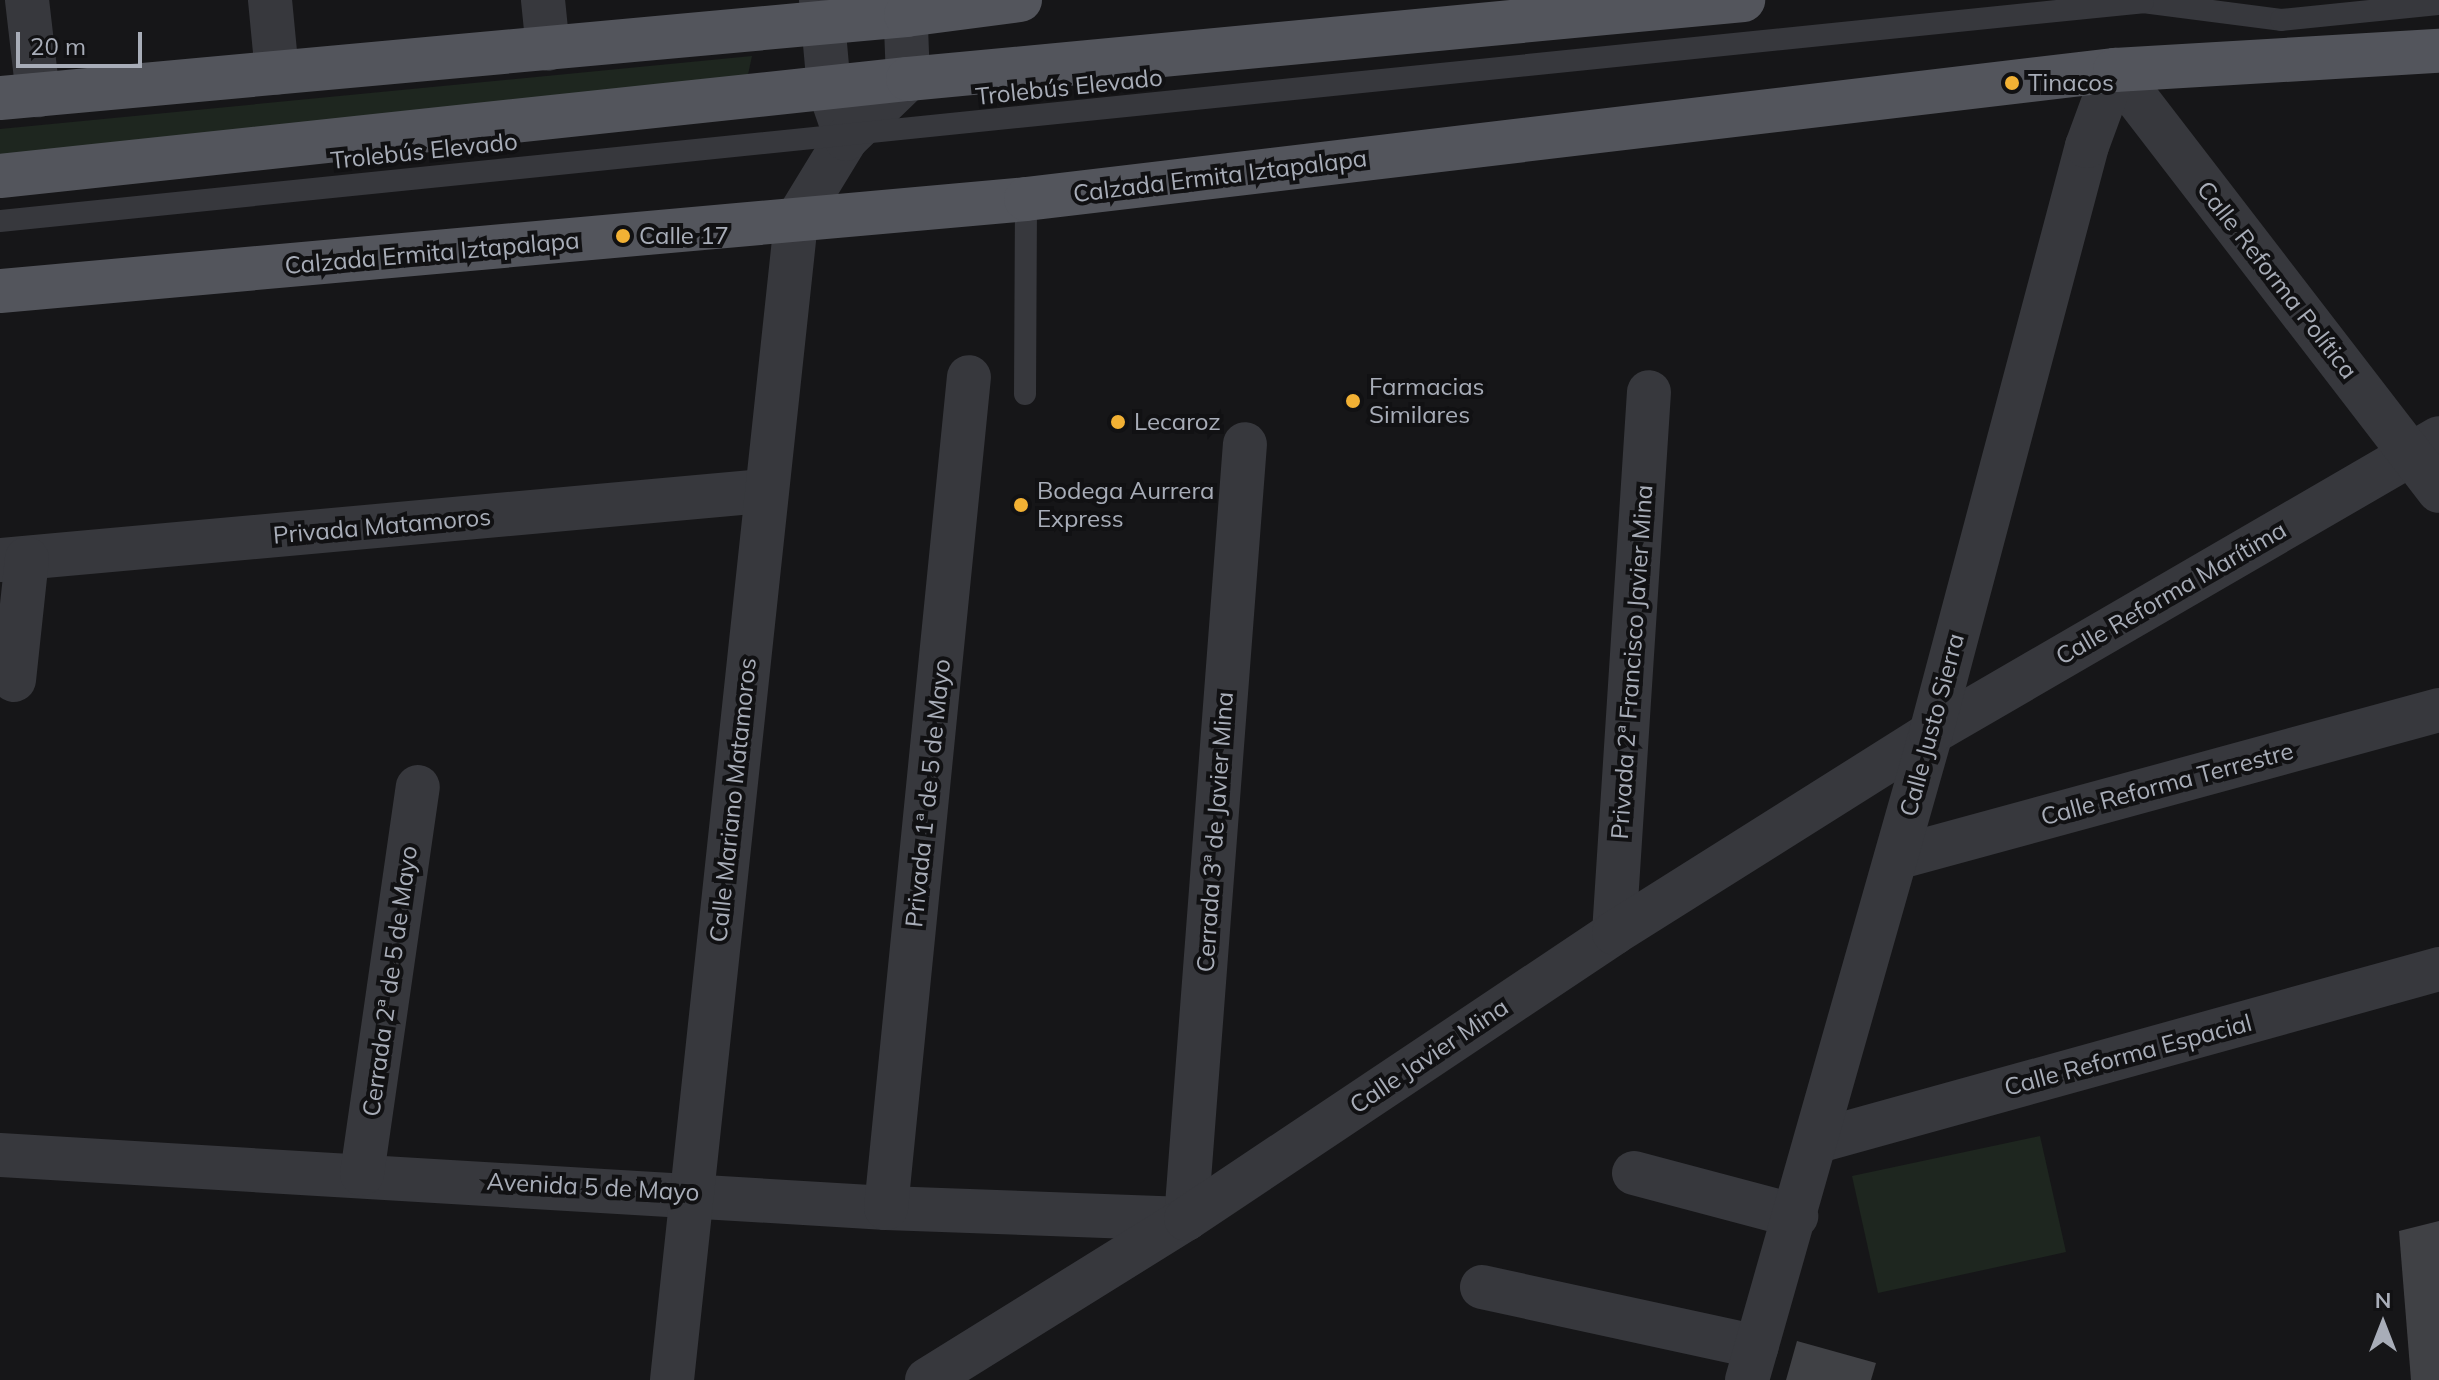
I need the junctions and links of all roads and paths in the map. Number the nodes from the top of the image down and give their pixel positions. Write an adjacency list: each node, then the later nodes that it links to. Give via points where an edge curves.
1 (27, 0): 16 (street)
2 (270, 0): 13 (street)
3 (543, 0): 10 (street)
4 (1020, 0): 8 (main road)
5 (1743, 0): 14 (main road)
6 (2147, 1): 7 (lane, Trolebús Elevado, via 2281,20); 20 (lane, Trolebús Elevado, bridge)
7 (2439, 4)
8 (906, 8): 9 (main road); 14 (street)
9 (822, 11): 10 (main road); 15 (street)
10 (548, 49): 13 (main road)
11 (2439, 51): 12 (main road, Calzada Ermita Iztapalapa)
12 (2115, 70): 19 (main road, Calzada Ermita Iztapalapa); 27 (street, Calle Reforma Política); 33 (street, Calle Justo Sierra, via 2087,146)
13 (277, 73): 16 (main road)
14 (908, 79): 15 (main road); 17 (street)
15 (829, 88): 17 (street); 18 (main road)
16 (19, 96)
17 (846, 139): 21 (street)
18 (0, 176)
19 (1026, 199): 21 (main road, Calzada Ermita Iztapalapa); 25 (lane)
20 (0, 221)
21 (796, 221): 22 (main road, Calzada Ermita Iztapalapa); 28 (street, Calle Mariano Matamoros)
22 (0, 291)
23 (969, 377): 43 (street, Privada 1ª de 5 de Mayo)
24 (1649, 392): 36 (street, Privada 2ª Francisco Javier Mina)
25 (1025, 394)
26 (1245, 444): 45 (street, Cerrada 3ª de Javier Mina)
27 (2425, 446): 29 (street, Calle Reforma Política); 33 (street, Calle Reforma Marítima)
28 (764, 491): 30 (street, Privada Matamoros); 42 (street, Calle Mariano Matamoros)
29 (2439, 491)
30 (14, 560): 31 (street)
31 (14, 680)
32 (2439, 710): 35 (street, Calle Reforma Terrestre)
33 (1931, 733): 35 (street, Calle Justo Sierra); 36 (street, Calle Javier Mina)
34 (418, 787): 41 (street, Cerrada 2ª de 5 de Mayo)
35 (1896, 858): 38 (street, Calle Justo Sierra)
36 (1614, 933): 45 (street, Calle Javier Mina)
37 (2439, 969): 38 (street, Calle Reforma Espacial)
38 (1818, 1141): 44 (street, Calle Justo Sierra)
39 (0, 1155): 41 (street, Avenida 5 de Mayo)
40 (1634, 1173): 44 (street)
41 (362, 1174): 42 (street, Avenida 5 de Mayo)
42 (693, 1193): 43 (street, Avenida 5 de Mayo); 48 (street, Calle Mariano Matamoros)
43 (886, 1208): 45 (street, Avenida 5 de Mayo)
44 (1796, 1216): 47 (street, Calle Justo Sierra)
45 (1186, 1219): 49 (street, Calle Javier Mina)
46 (1482, 1287): 47 (street)
47 (1752, 1363)
48 (672, 1380)
49 (927, 1380)

